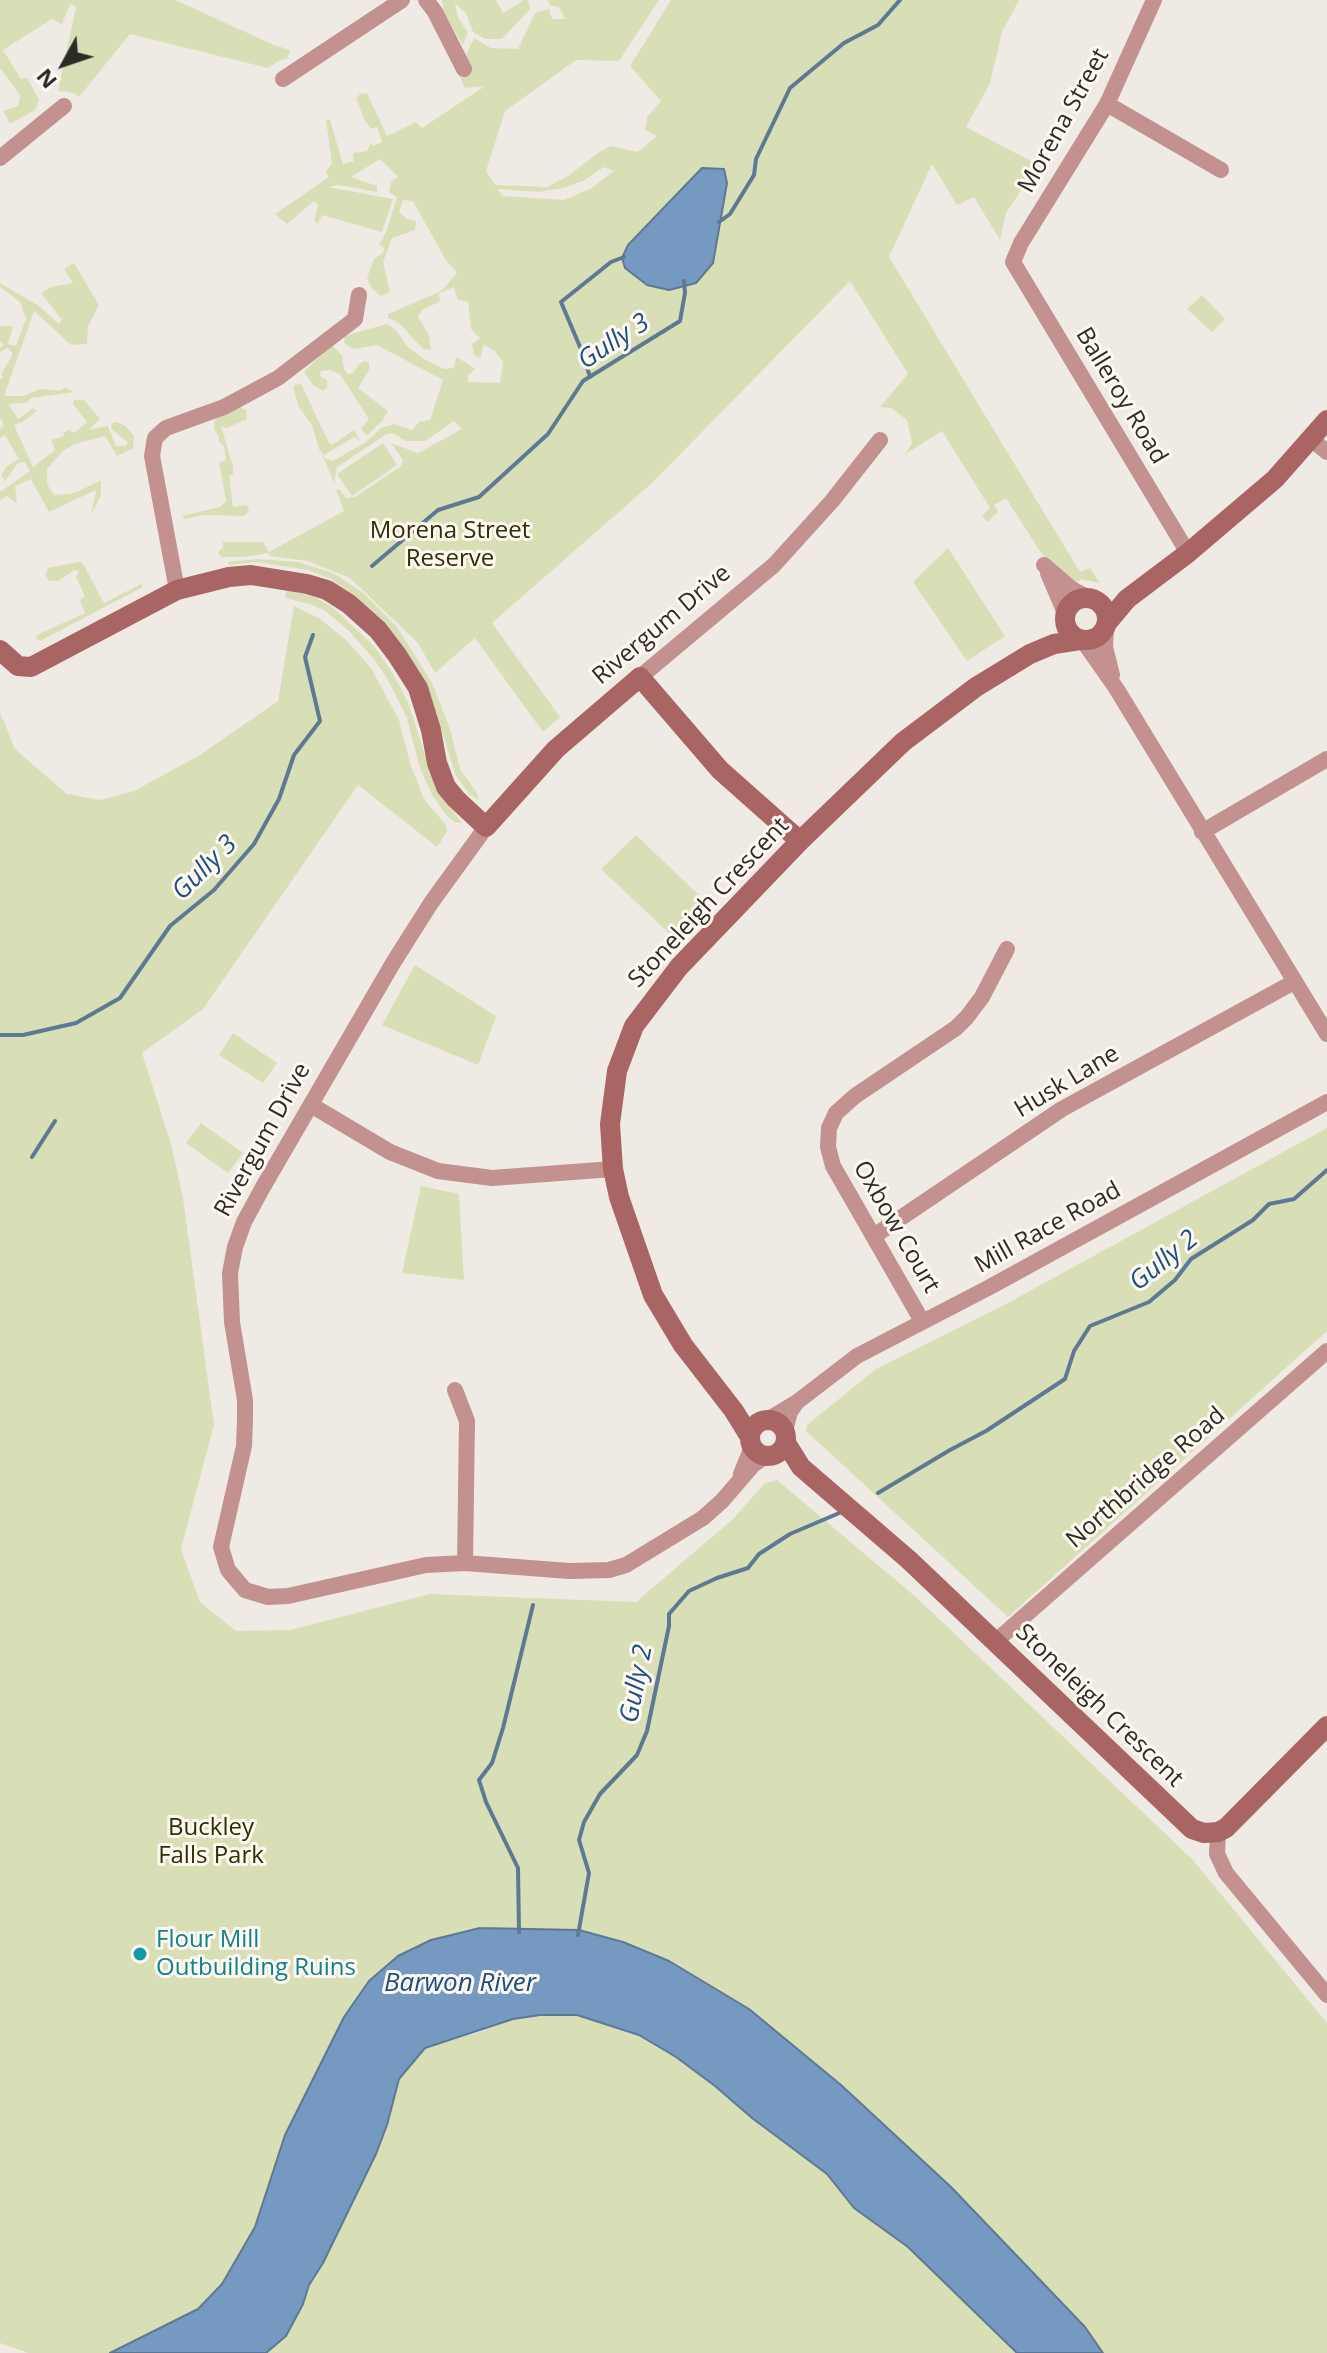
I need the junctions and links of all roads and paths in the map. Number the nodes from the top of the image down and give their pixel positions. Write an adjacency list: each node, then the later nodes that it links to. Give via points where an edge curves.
1 (402, 0): 5 (street)
2 (426, 0): 4 (street)
3 (1154, 0): 6 (street, Morena Street)
4 (464, 69)
5 (283, 79)
6 (1107, 104): 9 (street); 10 (street, Morena Street)
7 (64, 106): 8 (street)
8 (0, 158)
9 (1221, 170)
10 (1013, 262): 15 (street, Balleroy Road)
11 (359, 295): 17 (street, via 362,318 278,378 215,411 166,428 155,438 153,460)
12 (1327, 420): 14 (street, Stoneleigh Crescent)
13 (880, 440): 24 (street, Rivergum Drive, via 774,565)
14 (1319, 445): 15 (street, Stoneleigh Crescent)
15 (1188, 553): 16 (street, Stoneleigh Crescent)
16 (1144, 585): 18 (street, Stoneleigh Crescent); 20 (street, Stoneleigh Crescent)
17 (177, 590): 22 (street, via 31,667 18,666); 27 (street, via 251,575 307,584 349,604 378,630 413,680 446,787)
18 (1090, 598): 19 (street, Stoneleigh Crescent, via 1074,601); 19 (street, via 1044,565); 20 (street, via 1104,608)
19 (1065, 614): 21 (street, via 1067,629); 23 (street, Stoneleigh Crescent)
20 (1106, 625): 21 (street, Stoneleigh Crescent, via 1097,638); 25 (street, via 1105,647)
21 (1081, 640): 23 (street, Stoneleigh Crescent); 25 (street)
22 (0, 650)
23 (1030, 654): 29 (street, Stoneleigh Crescent, via 903,742)
24 (640, 677): 27 (street, Rivergum Drive, via 556,749); 29 (street, via 720,770)
25 (1116, 688): 28 (street)
26 (1327, 759): 28 (street)
27 (486, 827): 34 (street, Rivergum Drive, via 431,903)
28 (1202, 832): 31 (street)
29 (800, 841): 35 (street, Stoneleigh Crescent, via 679,967 634,1026 617,1071 610,1124)
30 (1007, 949): 36 (street, Oxbow Court, via 982,997 956,1028 855,1096 836,1113 829,1128 833,1166)
31 (1294, 982): 32 (street); 36 (street, Husk Lane, via 1062,1109)
32 (1327, 1034)
33 (1327, 1102): 37 (street, Mill Race Road)
34 (311, 1105): 35 (street, via 390,1152 438,1171 492,1178); 41 (street, Rivergum Drive, via 235,1247 232,1322 245,1400 244,1446 224,1526 223,1558 245,1590 268,1597 400,1569)
35 (613, 1169): 40 (street, Stoneleigh Crescent, via 653,1295 726,1400)
36 (874, 1236): 37 (street, Oxbow Court)
37 (922, 1321): 40 (street, Mill Race Road, via 857,1356 797,1402)
38 (1327, 1351): 42 (street, Northbridge Road)
39 (455, 1390): 41 (street, via 467,1421)
40 (767, 1439): 41 (street, Rivergum Drive, via 753,1465 703,1518 626,1565 569,1571); 42 (street, Stoneleigh Crescent)
41 (465, 1563)
42 (996, 1641): 44 (street, Stoneleigh Crescent, via 1182,1822 1204,1833)
43 (1327, 1726): 44 (street)
44 (1218, 1832): 45 (street, via 1217,1854 1226,1873)
45 (1327, 1995)

